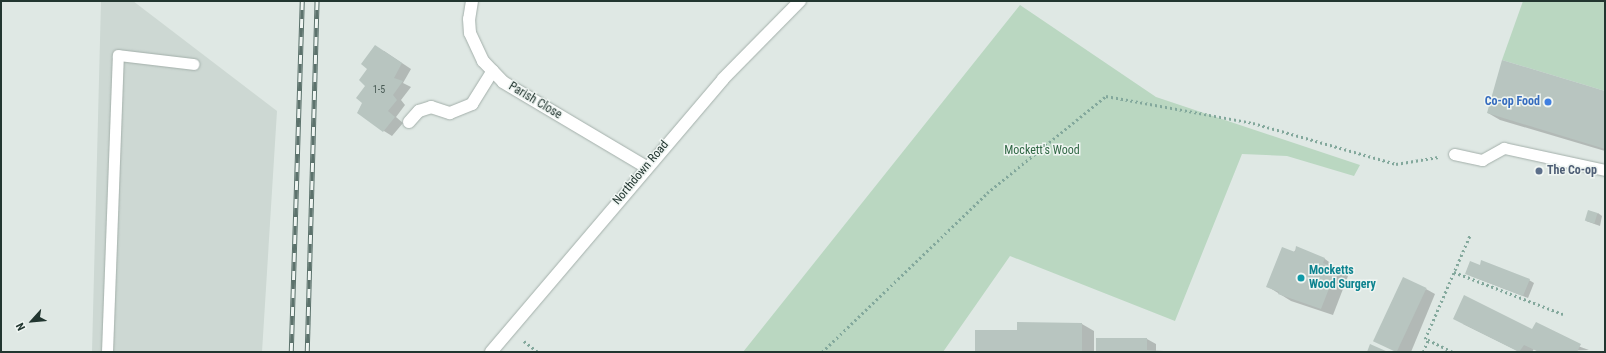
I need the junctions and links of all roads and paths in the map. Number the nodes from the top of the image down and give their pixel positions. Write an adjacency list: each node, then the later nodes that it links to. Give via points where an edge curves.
1 (472, 1): 4 (street, Parish Close, via 470,33 483,61)
2 (800, 1): 7 (street, Northdown Road, via 722,79)
3 (193, 64): 13 (lane, via 118,55)
4 (493, 71): 5 (street, via 472,104 450,113 431,107 420,111); 7 (street, Parish Close, via 504,82)
5 (409, 122)
6 (1454, 154): 8 (lane, via 1482,160 1504,148); 15 (path, via 1396,164 1253,123 1106,96 986,193)
7 (646, 167): 14 (street, Northdown Road)
8 (1605, 170)
9 (1470, 235): 10 (path)
10 (1454, 272): 11 (path); 12 (path, via 1425,339)
11 (1563, 314)
12 (1428, 340): 16 (path); 17 (path)
13 (107, 352)
14 (491, 352)
15 (822, 352)
16 (1423, 352)
17 (1452, 352)

